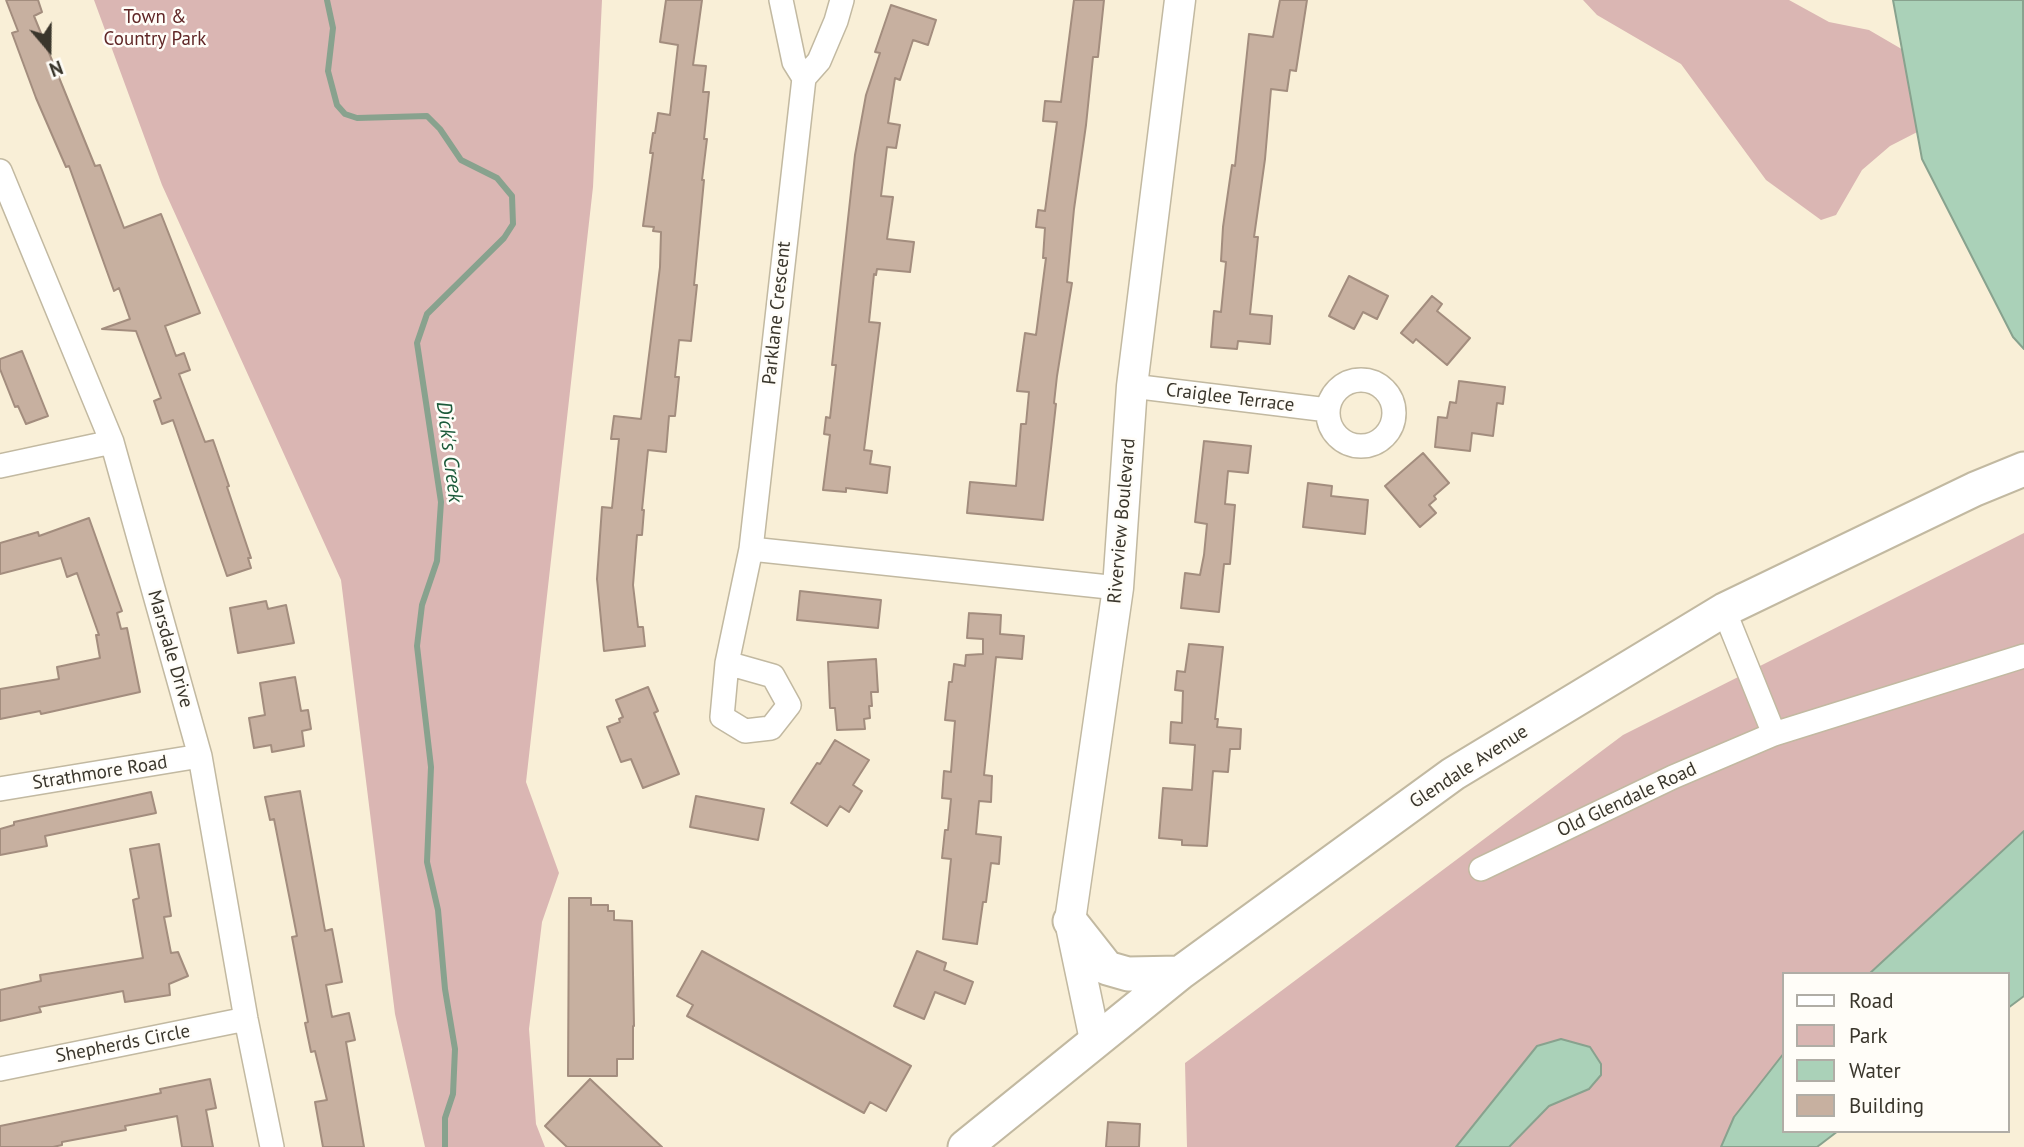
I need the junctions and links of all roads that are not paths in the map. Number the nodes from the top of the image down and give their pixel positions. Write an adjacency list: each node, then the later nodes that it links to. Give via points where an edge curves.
1 (781, 0): 4 (street, Parklane Crescent, via 794,62)
2 (842, 0): 4 (street, Parklane Crescent, via 819,61)
3 (1180, 0): 6 (street, Riverview Boulevard)
4 (804, 78): 11 (street, Parklane Crescent)
5 (1, 174): 8 (street, Marsdale Drive)
6 (1132, 386): 7 (street, Craiglee Terrace); 12 (street, Riverview Boulevard)
7 (1328, 410)
8 (112, 442): 9 (street); 17 (street, Marsdale Drive)
9 (0, 466)
10 (2024, 469): 13 (main road, Glendale Avenue)
11 (751, 549): 12 (street); 15 (street, Parklane Crescent)
12 (1118, 587): 20 (street, Riverview Boulevard)
13 (1724, 610): 16 (street); 21 (main road, Glendale Avenue, via 1453,774)
14 (2024, 656): 16 (street, Old Glendale Road)
15 (727, 663)
16 (1774, 734): 19 (street, Old Glendale Road)
17 (200, 756): 18 (street, Strathmore Road); 22 (street, Marsdale Drive)
18 (0, 789)
19 (1481, 869)
20 (1070, 921): 21 (main road, via 1107,968 1128,974); 23 (street, Riverview Boulevard)
21 (1180, 973): 23 (main road, Glendale Avenue)
22 (246, 1019): 24 (street, Shepherds Circle); 25 (street, Marsdale Drive)
23 (1095, 1040): 26 (main road, Glendale Avenue)
24 (0, 1069)
25 (272, 1147)
26 (965, 1147)

